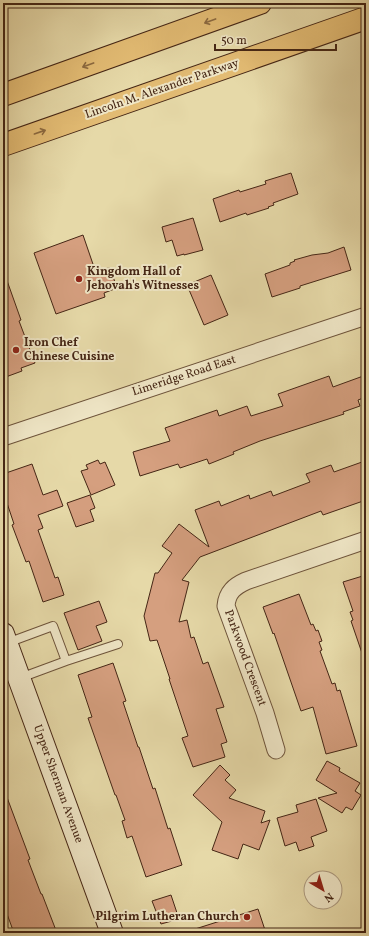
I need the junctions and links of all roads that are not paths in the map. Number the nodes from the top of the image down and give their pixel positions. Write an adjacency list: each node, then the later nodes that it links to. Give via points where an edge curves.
1 (260, 3): 3 (highway, one-way to 3)
2 (366, 18): 4 (highway, Lincoln M. Alexander Parkway, one-way to 2)
3 (3, 95)
4 (3, 145)
5 (366, 316): 6 (street, Limeridge Road East)
6 (3, 437)
7 (366, 540): 12 (street, Parkwood Crescent, via 246,581 235,586 226,599 226,606)
8 (5, 639): 10 (lane, via 54,626); 11 (main road, Upper Sherman Avenue)
9 (118, 644): 10 (lane)
10 (66, 661): 11 (lane)
11 (19, 678): 13 (main road, Upper Sherman Avenue)
12 (276, 750)
13 (112, 933)

